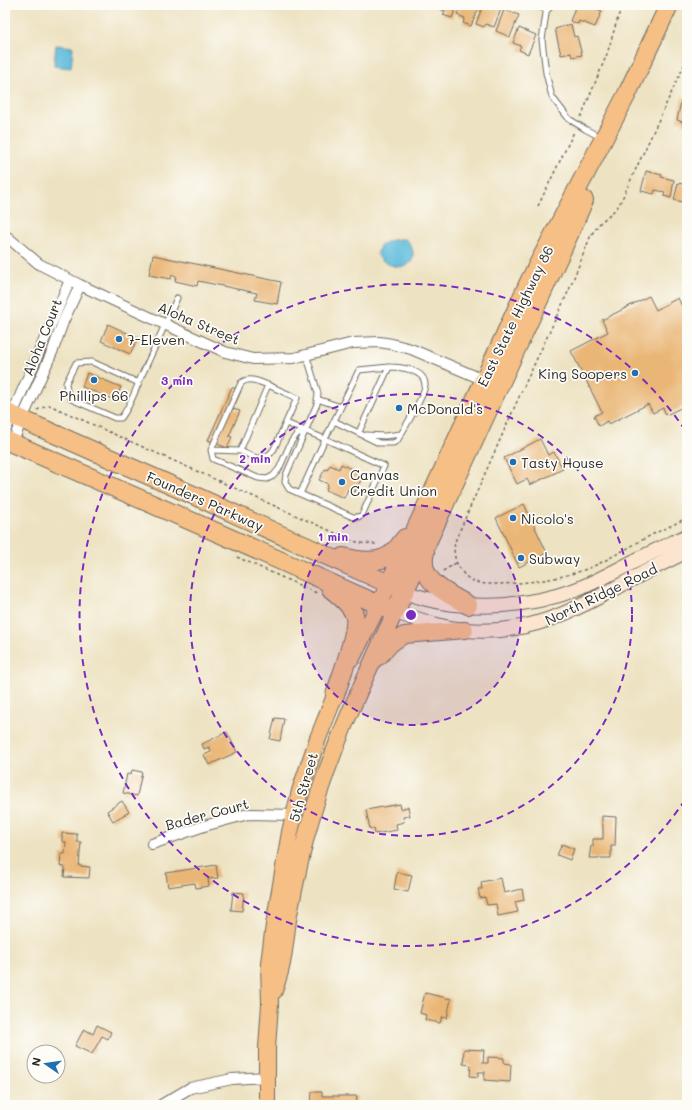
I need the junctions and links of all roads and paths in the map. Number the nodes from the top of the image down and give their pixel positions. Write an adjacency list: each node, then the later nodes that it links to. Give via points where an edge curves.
1 (623, 5): 6 (path, via 607,54)
2 (669, 5): 5 (highway, East State Highway 86)
3 (546, 6): 6 (lane, via 542,40 552,97 569,119)
4 (687, 60): 30 (path, via 621,201 591,235 569,290 456,539 456,563 462,572 476,583 517,584 543,580 588,569)
5 (627, 94): 7 (highway, East State Highway 86); 31 (highway, East State Highway 86, via 572,228)
6 (578, 125): 7 (lane); 8 (path)
7 (604, 139): 16 (highway, East State Highway 86, via 530,280)
8 (538, 206)
9 (5, 234): 10 (street, Aloha Street, via 39,264)
10 (70, 280): 11 (street, Aloha Street); 23 (street, Aloha Court)
11 (80, 284): 13 (street, Aloha Street); 23 (street, Aloha Court, via 54,350)
12 (177, 298): 13 (lane)
13 (166, 324): 14 (street, Aloha Street, via 225,352 253,359 294,358); 17 (lane)
14 (306, 354): 16 (street, Aloha Street, via 353,343 379,342 411,349); 19 (lane, via 318,393)
15 (389, 367): 20 (lane, via 359,370); 25 (lane); 25 (lane, via 400,367 416,372 424,379 422,395 397,441 386,443 373,440)
16 (484, 380): 31 (highway, East State Highway 86)
17 (139, 383): 17 (lane, via 121,418 115,418 71,399 66,383 76,363 84,362 92,362)
18 (268, 385): 22 (lane, via 297,398); 27 (lane, via 248,379 241,383); 28 (lane)
19 (317, 399): 20 (lane); 24 (lane)
20 (341, 407): 21 (lane)
21 (334, 421): 25 (lane); 26 (lane)
22 (286, 422): 24 (lane); 28 (lane, via 274,449 266,456 256,458)
23 (13, 424): 33 (highway, Founders Parkway, via 193,495); 35 (path, via 50,405 353,541 375,544); 36 (highway, Founders Parkway)
24 (305, 431): 26 (lane); 27 (lane, via 297,434 278,469 267,479 217,462 213,459); 29 (lane, via 285,482 289,489)
25 (358, 432)
26 (325, 439): 29 (lane); 29 (lane, via 384,466 362,515 353,517)
27 (211, 450): 28 (lane)
28 (240, 451)
29 (300, 494)
30 (687, 518)
31 (426, 525): 35 (highway, via 390,554); 37 (highway, East State Highway 86); 38 (highway, East State Highway 86); 39 (highway, via 426,574 435,585)
32 (687, 536): 39 (main road, North Ridge Road, via 574,590 544,599 513,604)
33 (304, 545): 35 (highway, via 351,559); 37 (highway, Founders Parkway)
34 (687, 551): 41 (main road, North Ridge Road, via 572,611 547,621 511,630)
35 (381, 558)
36 (315, 576): 40 (highway, Founders Parkway); 44 (highway, via 346,602 355,615 353,640)
37 (389, 584): 38 (main road, Founders Parkway); 40 (main road, 5th Street)
38 (405, 592): 39 (main road, North Ridge Road, via 437,601); 40 (highway, 5th Street)
39 (468, 604)
40 (387, 609): 41 (main road, North Ridge Road, via 434,624); 42 (main road, 5th Street); 43 (main road, 5th Street)
41 (465, 630): 42 (main road, via 404,635 392,643)
42 (368, 669): 45 (main road, 5th Street, via 334,751)
43 (345, 674): 44 (main road, 5th Street); 45 (main road, via 310,789 309,806)
44 (335, 695): 46 (main road, 5th Street, via 309,762)
45 (313, 812): 48 (main road, 5th Street)
46 (294, 815): 47 (street, Bader Court, via 248,814); 48 (main road, via 298,818 299,826 284,910); 49 (main road, 5th Street, via 269,963)
47 (152, 844)
48 (285, 941): 49 (main road, 5th Street, via 281,967)
49 (270, 1004): 50 (main road, 5th Street)
50 (267, 1077): 51 (street, via 232,1079 190,1088); 52 (main road, 5th Street)
51 (161, 1105)
52 (268, 1105)

